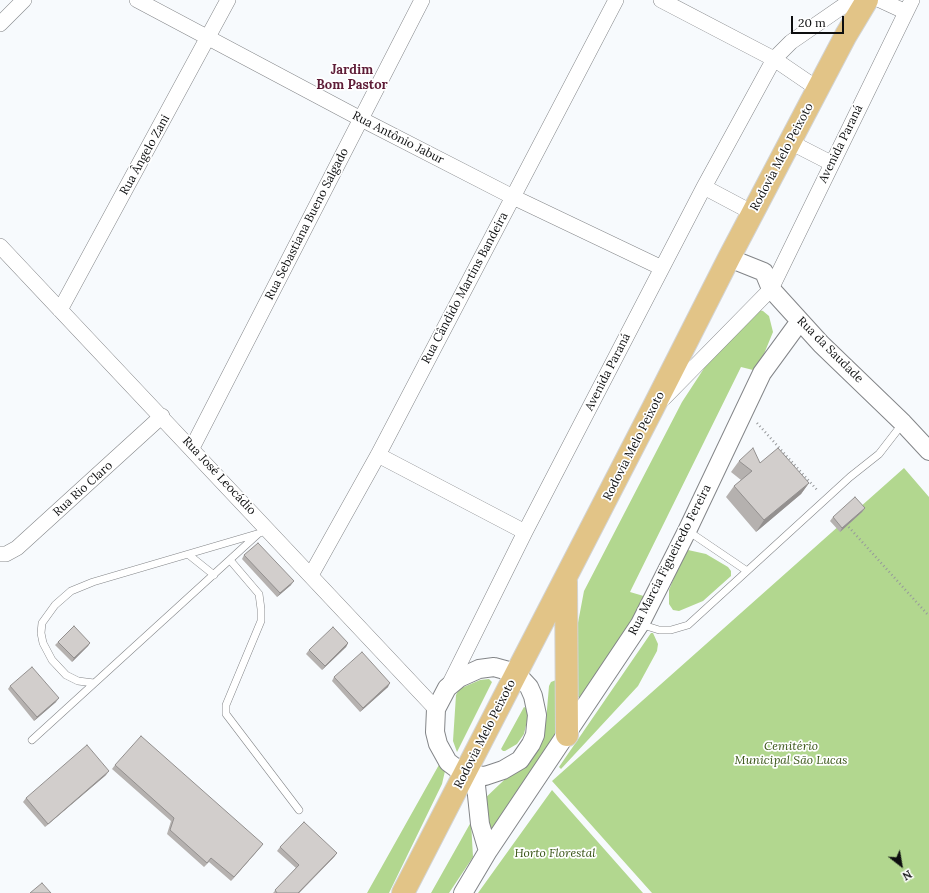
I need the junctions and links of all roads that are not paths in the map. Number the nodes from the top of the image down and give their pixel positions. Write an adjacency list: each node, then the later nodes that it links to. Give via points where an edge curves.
1 (24, 0): 11 (street)
2 (137, 0): 12 (street, Rua Antônio Jabur)
3 (228, 0): 12 (street, Rua Ângelo Zani)
4 (422, 0): 15 (street, Rua Sebastiana Bueno Salgado)
5 (616, 0): 19 (street, Rua Cândido Martins Bandeira)
6 (661, 0): 13 (street)
7 (858, 0): 13 (street, Avenida Paraná, via 846,4 797,38)
8 (867, 0): 14 (main road, Rodovia Melo Peixoto)
9 (880, 0): 10 (street)
10 (909, 6): 17 (street, Avenida Paraná)
11 (0, 24)
12 (208, 38): 15 (street, Rua Antônio Jabur); 25 (street, Rua Ângelo Zani)
13 (774, 59): 14 (street); 18 (street, Avenida Paraná)
14 (818, 89): 16 (main road, Rodovia Melo Peixoto)
15 (361, 119): 19 (street, Rua Antônio Jabur); 31 (street, Rua Sebastiana Bueno Salgado)
16 (790, 142): 17 (street); 20 (main road, Rodovia Melo Peixoto)
17 (831, 163): 24 (street, Avenida Paraná)
18 (704, 187): 20 (street); 23 (street, Avenida Paraná)
19 (513, 197): 23 (street, Rua Antônio Jabur); 33 (street, Rua Cândido Martins Bandeira)
20 (753, 213): 22 (main road, Rodovia Melo Peixoto)
21 (0, 246): 25 (street, Rua José Leocádio)
22 (729, 258): 24 (street, Rua da Saudade, via 764,272); 27 (main road, Rodovia Melo Peixoto)
23 (662, 268): 35 (street, Avenida Paraná)
24 (771, 289): 26 (street, Rua da Saudade); 27 (street, Avenida Paraná)
25 (60, 310): 28 (street, Rua José Leocádio)
26 (800, 321): 29 (street, Rua da Saudade); 34 (street, Rua Marcia Figueiredo Fereira, via 762,373)
27 (653, 408): 42 (main road, Rodovia Melo Peixoto)
28 (162, 416): 31 (street, Rua José Leocádio); 36 (street, Rua Rio Claro, via 17,548)
29 (903, 423): 30 (street); 32 (street, Rua da Saudade); 39 (lane, via 879,454)
30 (929, 432)
31 (192, 448): 41 (street, Rua José Leocádio)
32 (929, 451)
33 (378, 455): 35 (street); 41 (street, Rua Cândido Martins Bandeira)
34 (687, 531): 39 (lane); 43 (street, Rua Marcia Figueiredo Fereira)
35 (525, 532): 46 (street, Avenida Paraná)
36 (0, 554)
37 (189, 555): 38 (lane, via 260,533); 40 (lane); 45 (lane, via 93,582 71,591 47,614 42,623 41,633 52,660 72,678)
38 (230, 560): 40 (lane); 51 (lane, via 259,594 261,609 260,621 226,705 226,714)
39 (747, 571): 43 (lane, via 688,625 671,630 659,630)
40 (214, 575): 45 (lane)
41 (311, 575): 47 (street, Rua José Leocádio)
42 (566, 578): 44 (main road, Rodovia Melo Peixoto); 48 (main road)
43 (640, 624): 48 (street, Rua Marcia Figueiredo Fereira)
44 (516, 673): 46 (street, via 502,668 479,669 458,678); 50 (main road, Rodovia Melo Peixoto); 50 (street, via 529,688 535,701 535,735 526,752 512,766 494,774)
45 (94, 683): 49 (lane)
46 (447, 688): 47 (street)
47 (436, 709): 50 (street, via 435,732 438,744 448,762)
48 (567, 735): 52 (street, Rua Marcia Figueiredo Fereira)
49 (32, 740)
50 (469, 775): 52 (street); 53 (main road, Rodovia Melo Peixoto)
51 (299, 810)
52 (488, 851): 54 (street, Rua Marcia Figueiredo Fereira)
53 (403, 893)
54 (463, 893)

